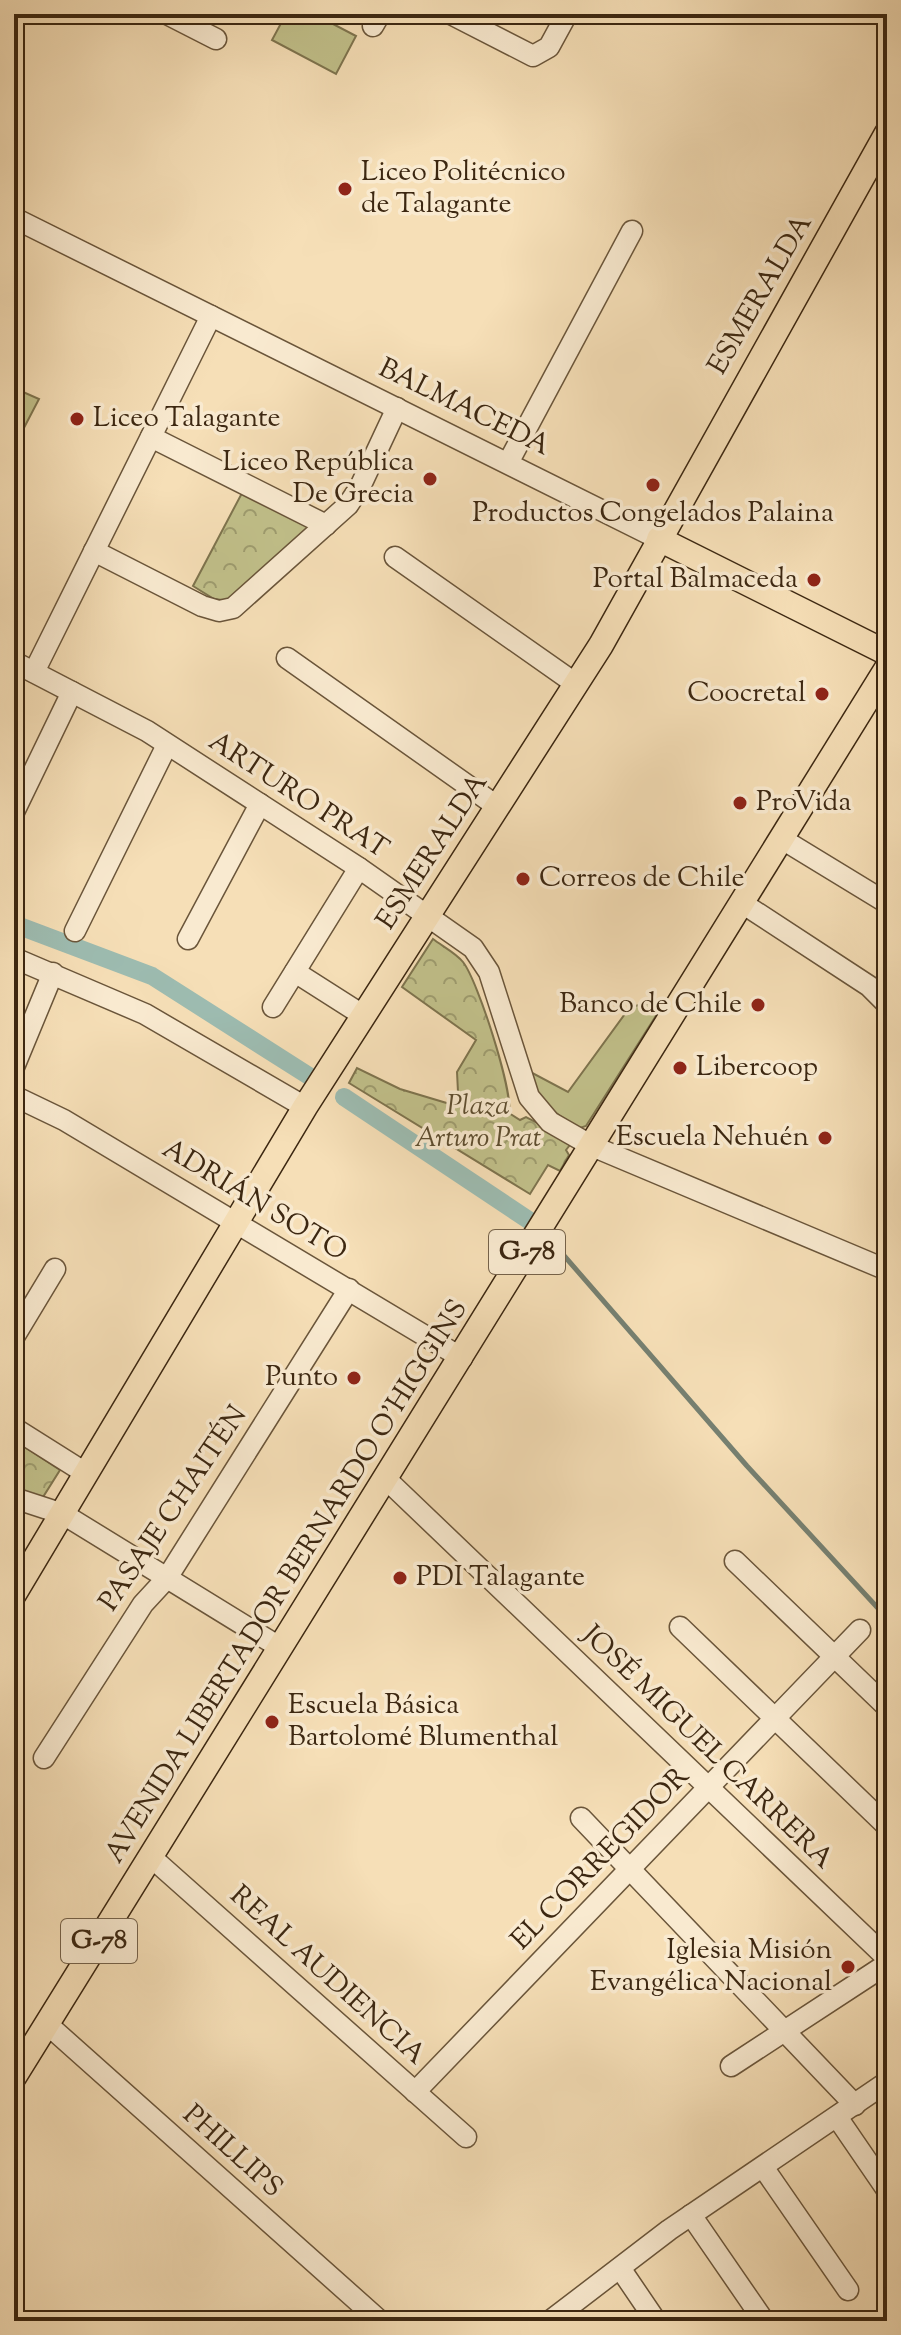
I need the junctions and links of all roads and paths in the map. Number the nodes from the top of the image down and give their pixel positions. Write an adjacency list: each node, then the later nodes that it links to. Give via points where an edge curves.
1 (167, 14): 4 (street)
2 (451, 14): 3 (street, via 523,54 537,55 549,47)
3 (567, 14)
4 (216, 39)
5 (887, 133): 13 (main road, ESMERALDA)
6 (14, 218): 8 (street, BALMACEDA)
7 (632, 231): 11 (street)
8 (211, 316): 9 (street, BALMACEDA); 10 (street)
9 (397, 408): 11 (street, BALMACEDA); 12 (street, via 360,487)
10 (151, 437): 12 (street); 14 (street)
11 (508, 463): 13 (street, BALMACEDA)
12 (326, 525): 14 (street, via 227,610 202,606)
13 (659, 539): 16 (main road, BALMACEDA); 21 (main road, ESMERALDA)
14 (94, 551): 20 (street)
15 (395, 557): 21 (street)
16 (887, 653)
17 (287, 658): 25 (street)
18 (14, 662): 20 (street, ARTURO PRAT)
19 (887, 668): 27 (main road, AVENIDA LIBERTADOR BERNARDO O'HIGGINS / G-78)
20 (34, 672): 22 (street, ARTURO PRAT)
21 (576, 684): 25 (main road, ESMERALDA)
22 (72, 692): 23 (street, ARTURO PRAT); 26 (street)
23 (167, 745): 24 (street, ARTURO PRAT); 32 (street)
24 (260, 804): 28 (street, ARTURO PRAT); 33 (street)
25 (498, 807): 31 (main road, ESMERALDA)
26 (14, 812)
27 (782, 839): 29 (main road, AVENIDA LIBERTADOR BERNARDO O'HIGGINS / G-78); 30 (street)
28 (359, 868): 31 (street, ARTURO PRAT); 35 (street)
29 (742, 903): 37 (street, via 869,986); 43 (main road, AVENIDA LIBERTADOR BERNARDO O'HIGGINS / G-78)
30 (887, 903)
31 (428, 916): 39 (main road, ESMERALDA); 43 (street, ARTURO PRAT, via 485,963 524,1088 535,1106 559,1129)
32 (75, 931)
33 (188, 939)
34 (14, 958): 36 (street)
35 (295, 972): 38 (street); 39 (street)
36 (53, 973): 40 (street); 42 (street, via 145,1014)
37 (887, 1004)
38 (273, 1007)
39 (364, 1016): 42 (main road, ESMERALDA)
40 (14, 1067)
41 (14, 1096): 44 (street, ADRIÁN SOTO, via 64,1120)
42 (305, 1107): 44 (main road, ESMERALDA)
43 (592, 1146): 46 (street, ARTURO PRAT); 49 (main road, AVENIDA LIBERTADOR BERNARDO O'HIGGINS / G-78)
44 (237, 1224): 47 (street, ADRIÁN SOTO); 51 (main road, ESMERALDA)
45 (55, 1269): 48 (street)
46 (887, 1270)
47 (349, 1289): 49 (street, ADRIÁN SOTO); 56 (street, PASAJE CHAITÉN)
48 (14, 1337)
49 (462, 1358): 52 (main road, AVENIDA LIBERTADOR BERNARDO O'HIGGINS / G-78)
50 (14, 1428): 51 (street)
51 (87, 1474): 54 (main road, ESMERALDA)
52 (386, 1479): 60 (main road, AVENIDA LIBERTADOR BERNARDO O'HIGGINS / G-78); 65 (street, JOSÉ MIGUEL CARRERA)
53 (14, 1498): 54 (street)
54 (63, 1514): 56 (street); 57 (main road, ESMERALDA)
55 (735, 1561): 61 (street)
56 (167, 1578): 60 (street); 64 (street, PASAJE CHAITÉN, via 143,1604)
57 (14, 1594)
58 (680, 1627): 63 (street)
59 (860, 1630): 61 (street, EL CORREGIDOR)
60 (281, 1648): 68 (main road, AVENIDA LIBERTADOR BERNARDO O'HIGGINS / G-78)
61 (834, 1656): 62 (street); 63 (street, EL CORREGIDOR)
62 (887, 1707)
63 (774, 1718): 65 (street, EL CORREGIDOR); 67 (street)
64 (44, 1758)
65 (708, 1788): 69 (street, EL CORREGIDOR); 70 (street, JOSÉ MIGUEL CARRERA)
66 (581, 1818): 69 (street)
67 (887, 1826)
68 (151, 1857): 71 (main road, AVENIDA LIBERTADOR BERNARDO O'HIGGINS / G-78); 76 (street, REAL AUDIENCIA)
69 (630, 1869): 72 (street); 76 (street, EL CORREGIDOR)
70 (887, 1961): 72 (street)
71 (47, 2024): 74 (main road, AVENIDA LIBERTADOR BERNARDO O'HIGGINS / G-78); 85 (street, PHILLIPS)
72 (785, 2031): 73 (street); 77 (street)
73 (731, 2066)
74 (14, 2077)
75 (887, 2082): 77 (street)
76 (415, 2092): 79 (street, REAL AUDIENCIA)
77 (855, 2105): 78 (street)
78 (837, 2117): 80 (street); 81 (street)
79 (466, 2137)
80 (763, 2167): 82 (street); 84 (street)
81 (887, 2190)
82 (691, 2215): 83 (street); 88 (street)
83 (620, 2268): 86 (street); 87 (street)
84 (848, 2290)
85 (380, 2321)
86 (550, 2321)
87 (656, 2321)
88 (764, 2321)

